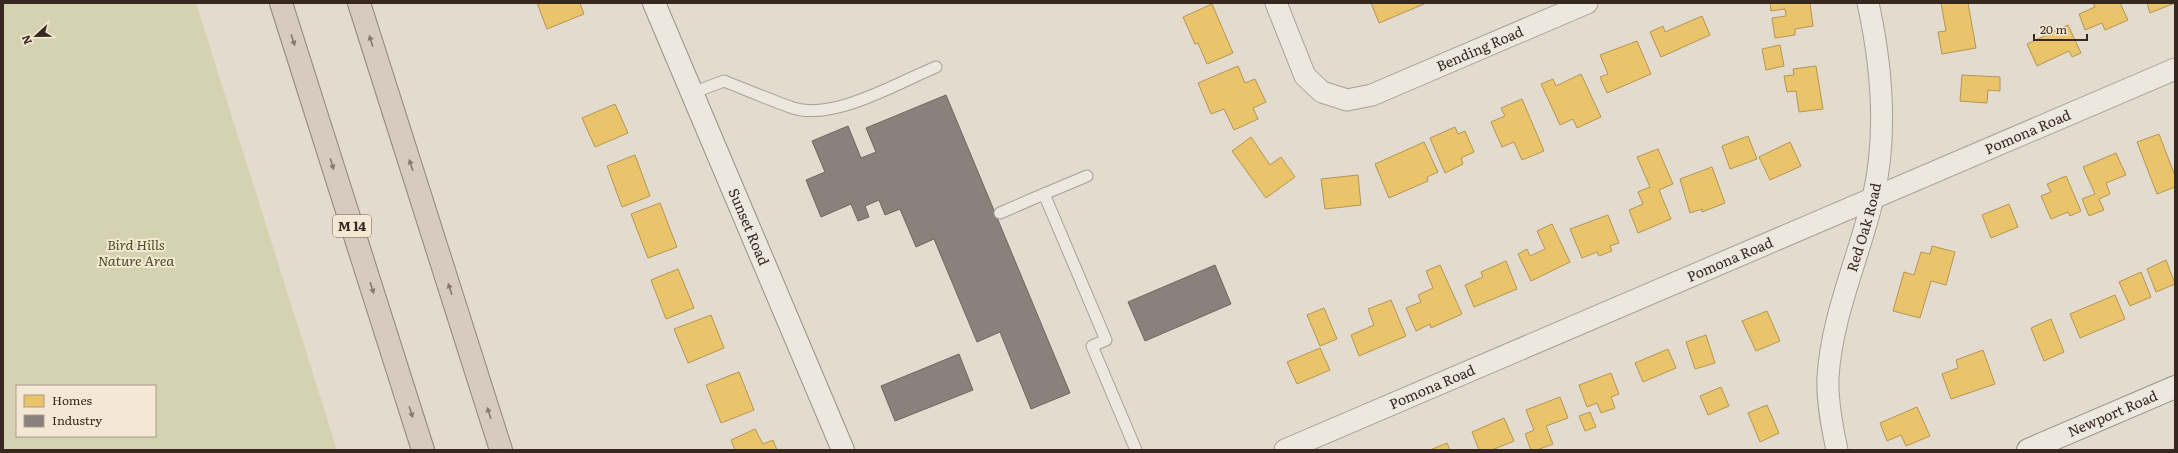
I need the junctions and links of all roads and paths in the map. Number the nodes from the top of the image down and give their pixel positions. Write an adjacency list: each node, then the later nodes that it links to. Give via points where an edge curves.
1 (281, 3): 15 (highway, M 14, one-way to 15)
2 (359, 3): 16 (highway, one-way to 2)
3 (654, 3): 9 (street, Sunset Road)
4 (1276, 3): 5 (street, Bending Road, via 1305,76 1322,92 1347,100 1372,95)
5 (1587, 3)
6 (1868, 3): 12 (street, Red Oak Road, via 1882,94 1882,142)
7 (936, 67): 9 (lane, via 841,108 821,111 794,108 724,81)
8 (2175, 69): 12 (street, Pomona Road)
9 (692, 93): 17 (street, Sunset Road)
10 (1087, 176): 11 (lane)
11 (1044, 194): 13 (lane); 18 (lane, via 1106,340 1092,346)
12 (1873, 198): 19 (street, Pomona Road); 20 (street, Red Oak Road, via 1834,337 1828,378 1830,415)
13 (1000, 213)
14 (2175, 387): 21 (street, Newport Road)
15 (423, 450)
16 (501, 450)
17 (842, 450)
18 (1136, 450)
19 (1285, 450)
20 (1836, 450)
21 (2028, 450)

